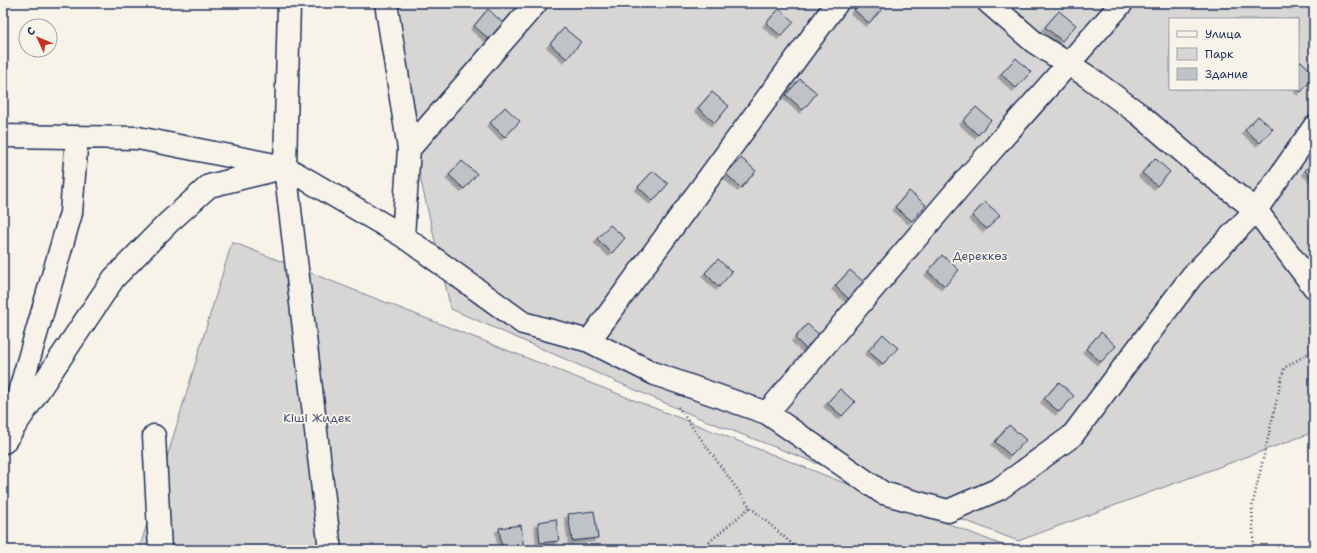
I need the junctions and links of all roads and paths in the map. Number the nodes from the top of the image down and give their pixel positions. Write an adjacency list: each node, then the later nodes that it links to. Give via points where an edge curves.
1 (289, 3): 12 (street)
2 (386, 3): 11 (street)
3 (536, 3): 11 (street)
4 (837, 3): 16 (street)
5 (989, 3): 7 (street, via 1034,42)
6 (1122, 3): 7 (street)
7 (1068, 64): 13 (street, via 1139,114); 19 (street)
8 (1314, 127): 13 (street)
9 (3, 136): 10 (street)
10 (77, 137): 12 (street, via 138,138); 21 (street, via 71,213)
11 (409, 149): 14 (street)
12 (285, 167): 14 (street); 21 (street, via 209,186 168,224 114,278); 24 (street)
13 (1256, 210): 15 (street); 19 (street, via 1192,276 1072,436 999,489 948,511 883,493)
14 (403, 236): 16 (street, via 524,323)
15 (1314, 287)
16 (589, 341): 19 (street, via 655,374)
17 (1314, 350): 27 (path, via 1284,368 1252,507)
18 (678, 406): 22 (path)
19 (767, 413)
20 (154, 436): 23 (street)
21 (4, 444)
22 (750, 507): 25 (path); 26 (path)
23 (160, 550)
24 (330, 550)
25 (700, 550)
26 (799, 550)
27 (1254, 550)

